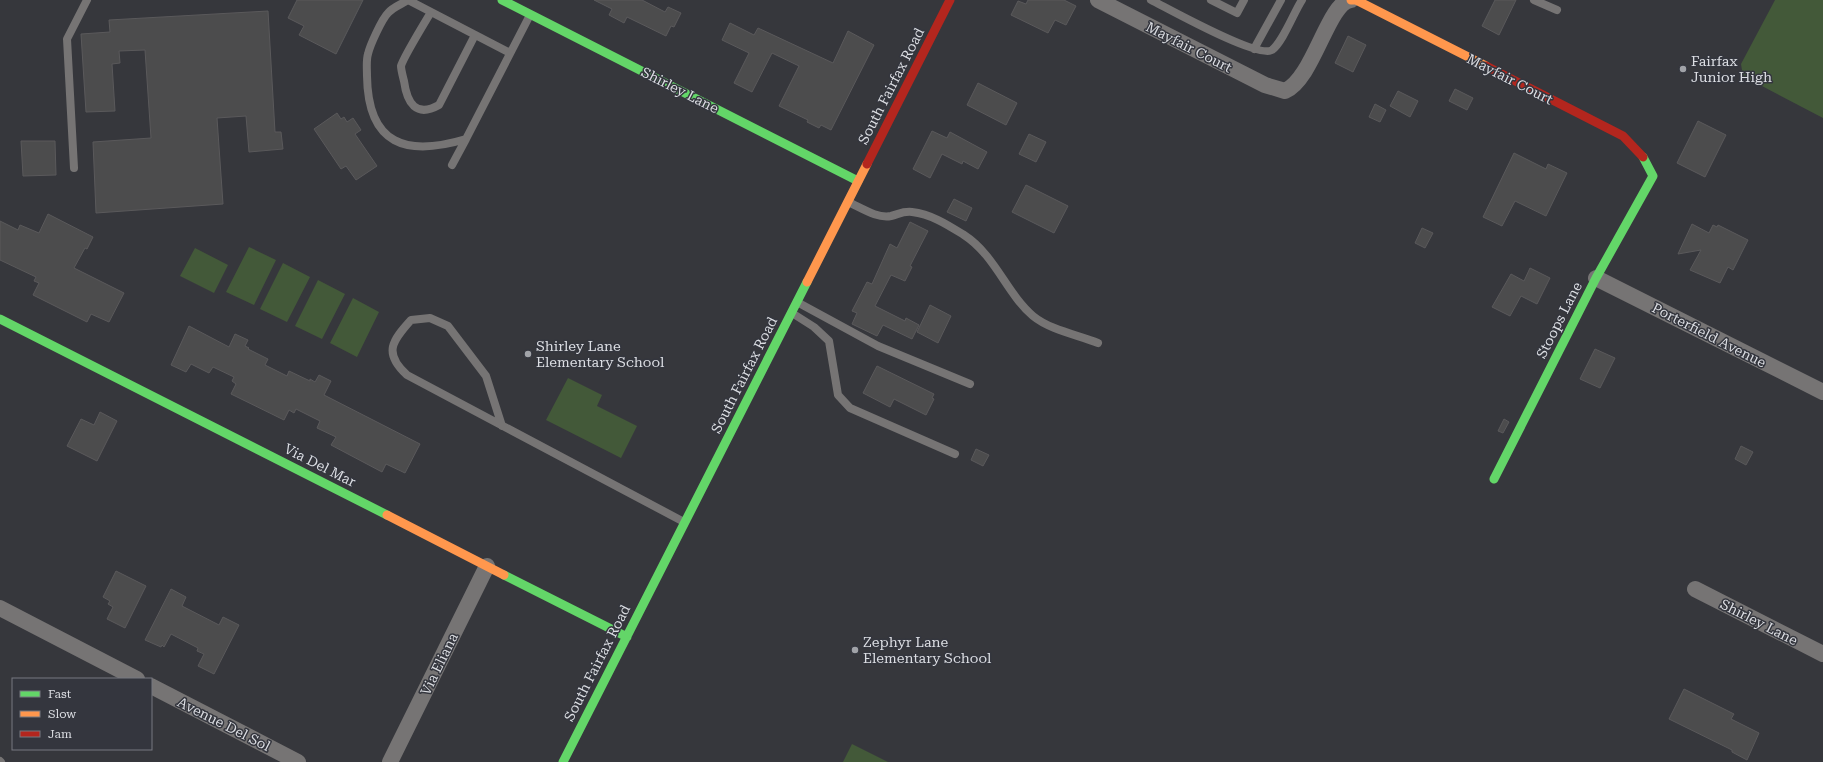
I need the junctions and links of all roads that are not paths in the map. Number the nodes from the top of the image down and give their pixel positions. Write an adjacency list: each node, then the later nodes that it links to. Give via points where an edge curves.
1 (87, 0): 21 (lane, via 67,39)
2 (408, 0): 14 (lane); 19 (lane, via 387,14 367,56 367,88 371,112 380,128 404,144 422,148 444,146)
3 (502, 0): 15 (street, Shirley Lane)
4 (950, 0): 23 (street, South Fairfax Road)
5 (1098, 0): 11 (street, Mayfair Court, via 1265,85 1285,90 1296,83 1306,71 1336,10 1346,0)
6 (1152, 0): 17 (lane, via 1221,36)
7 (1210, 0): 8 (lane, via 1237,13)
8 (1244, 0)
9 (1281, 0): 17 (lane)
10 (1302, 0): 17 (lane, via 1272,50 1267,52)
11 (1351, 0): 22 (street, Mayfair Court, via 1356,0 1623,136 1636,146 1647,161)
12 (1534, 0): 13 (lane)
13 (1557, 10)
14 (431, 12): 16 (lane); 16 (lane, via 402,66 406,94 412,105 419,109 429,111 439,105)
15 (530, 15): 18 (lane); 23 (street, Shirley Lane)
16 (475, 35): 18 (lane)
17 (1254, 49)
18 (510, 53): 19 (lane)
19 (466, 139): 20 (lane)
20 (452, 165)
21 (74, 168)
22 (1653, 176): 25 (street, Stoops Lane)
23 (858, 181): 24 (street, South Fairfax Road)
24 (848, 201): 26 (street, South Fairfax Road); 29 (lane, via 881,216 905,212 938,220 966,237 994,264 1034,316 1047,324)
25 (1596, 278): 31 (street, Porterfield Avenue); 34 (street, Stoops Lane)
26 (796, 302): 27 (street, South Fairfax Road); 30 (lane, via 878,346)
27 (791, 313): 33 (lane, via 814,327 829,341 838,395 850,408); 35 (street, South Fairfax Road)
28 (0, 319): 36 (street, Via Del Mar)
29 (1098, 343)
30 (970, 384)
31 (1823, 392)
32 (502, 426): 32 (lane, via 407,376 396,365 391,352 398,334 411,320 430,318 448,326 486,376); 35 (lane)
33 (955, 454)
34 (1494, 479)
35 (684, 523): 39 (street, South Fairfax Road)
36 (487, 566): 39 (street, Via Del Mar); 44 (street, Via Eliana)
37 (1695, 590): 40 (street, Shirley Lane)
38 (0, 608): 41 (street)
39 (627, 637): 45 (street, South Fairfax Road)
40 (1823, 654)
41 (135, 678)
42 (152, 687): 43 (street, Avenue Del Sol)
43 (298, 762)
44 (390, 762)
45 (563, 762)

